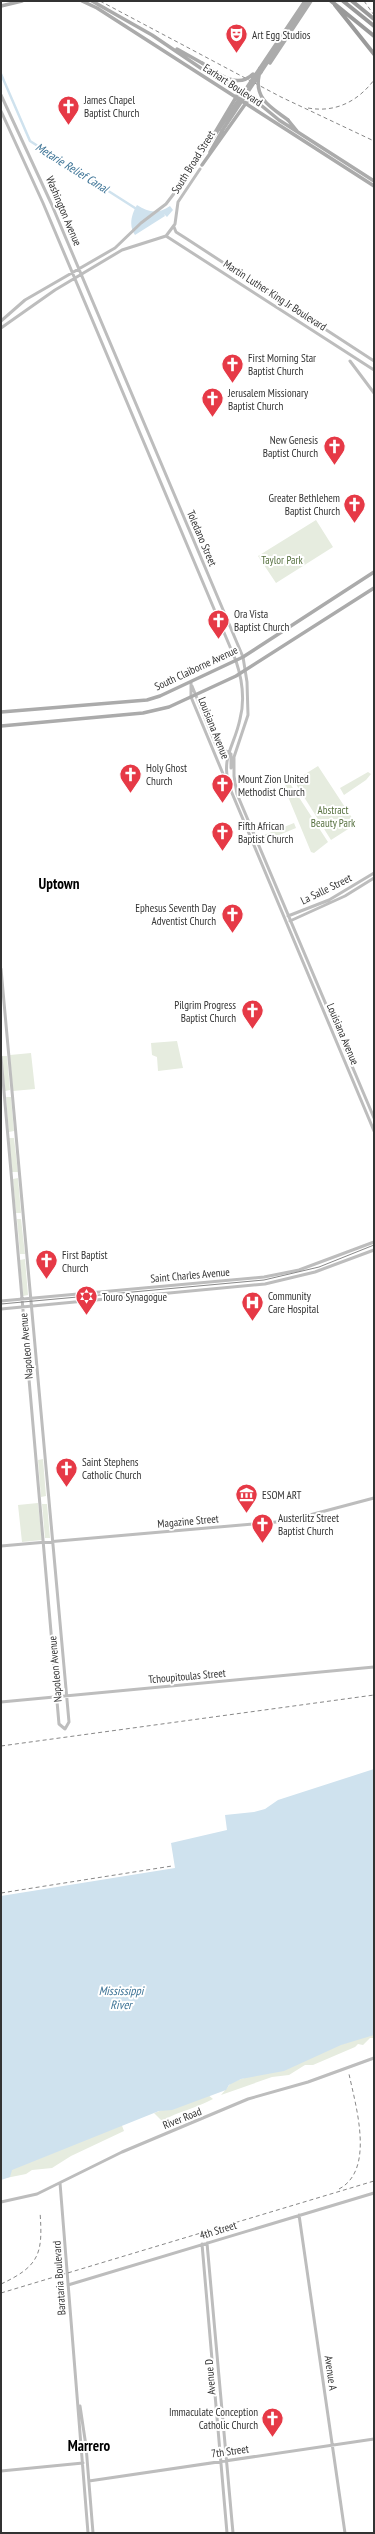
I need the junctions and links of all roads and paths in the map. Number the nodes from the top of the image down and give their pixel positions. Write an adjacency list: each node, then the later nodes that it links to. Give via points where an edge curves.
1 (22, 1): 10 (main road)
2 (82, 1): 15 (main road, Earhart Boulevard)
3 (92, 1): 14 (main road, Earhart Boulevard)
4 (305, 1): 18 (main road, South Broad Street)
5 (310, 1): 17 (main road); 19 (main road, South Broad Street)
6 (331, 1): 9 (highway)
7 (343, 1): 12 (highway)
8 (352, 1): 11 (highway)
9 (335, 4): 13 (highway); 16 (highway)
10 (1, 6)
11 (374, 19)
12 (374, 26)
13 (374, 36)
14 (166, 43): 15 (main road); 18 (main road, bridge, via 234,80 248,79); 20 (main road, Earhart Boulevard, via 205,71)
15 (161, 49): 23 (main road, Earhart Boulevard)
16 (374, 54)
17 (270, 63)
18 (260, 68): 26 (main road, South Broad Street, bridge)
19 (261, 72): 26 (main road, South Broad Street, bridge); 27 (main road, bridge, via 258,87 261,97)
20 (241, 89): 22 (main road, Earhart Boulevard); 23 (main road)
21 (1, 95): 35 (street, Washington Avenue, via 48,196)
22 (251, 96): 24 (main road); 27 (main road, Earhart Boulevard, via 279,120)
23 (235, 97): 24 (main road, Earhart Boulevard); 29 (main road)
24 (246, 104): 28 (main road, Earhart Boulevard); 30 (main road)
25 (1, 110): 36 (street, Washington Avenue)
26 (221, 130): 29 (main road, South Broad Street); 30 (main road, South Broad Street)
27 (298, 132): 28 (main road, Earhart Boulevard)
28 (334, 157): 31 (main road, Earhart Boulevard); 32 (main road, Earhart Boulevard)
29 (195, 166): 35 (street, South Broad Street, via 175,194 115,248)
30 (201, 167): 33 (street, South Broad Street, via 178,202)
31 (374, 181)
32 (374, 186)
33 (174, 226): 34 (street, South Broad Street); 44 (street, Martin Luther King Jr Boulevard, via 176,232)
34 (166, 236): 37 (street, via 122,250); 45 (street, Martin Luther King Jr Boulevard)
35 (78, 269): 36 (street, South Broad Street); 37 (street, Washington Avenue)
36 (71, 272): 38 (street, Washington Avenue); 39 (street, South Broad Street, via 26,300)
37 (81, 275): 38 (street); 41 (street, Washington Avenue)
38 (74, 278): 40 (street); 42 (street, Washington Avenue)
39 (1, 321)
40 (1, 328)
41 (107, 336): 49 (street, Toledano Street)
42 (102, 341): 50 (street, Toledano Street)
43 (350, 361): 46 (street)
44 (374, 361)
45 (374, 370)
46 (374, 393)
47 (374, 572): 49 (main road, South Claiborne Avenue)
48 (374, 588): 51 (main road)
49 (243, 657): 50 (main road, South Claiborne Avenue); 51 (street, Toledano Street)
50 (236, 661): 52 (street, Toledano Street); 53 (main road, South Claiborne Avenue)
51 (246, 670): 52 (main road); 57 (street, Toledano Street)
52 (240, 674): 54 (main road); 56 (street, Toledano Street)
53 (190, 682): 54 (street, Louisiana Avenue); 55 (street, Louisiana Avenue); 58 (main road, South Claiborne Avenue, via 147,700)
54 (196, 695): 55 (main road); 60 (street, Louisiana Avenue, via 216,745)
55 (191, 697): 59 (main road, via 148,713); 63 (street, Louisiana Avenue)
56 (242, 699): 57 (street); 60 (street, Toledano Street, via 239,723)
57 (248, 707): 61 (street, Toledano Street)
58 (1, 712)
59 (1, 726)
60 (228, 751): 62 (street, Louisiana Avenue, via 232,756); 63 (street, Louisiana Avenue, via 226,769)
61 (236, 752): 62 (street, Louisiana Avenue)
62 (234, 776): 66 (street, Louisiana Avenue, via 242,806)
63 (229, 788): 67 (street, Louisiana Avenue)
64 (374, 873): 66 (street, La Salle Street, via 329,900)
65 (374, 878): 68 (street, La Salle Street, via 346,896)
66 (289, 916): 67 (street, La Salle Street); 68 (street, Louisiana Avenue)
67 (285, 918): 69 (street, Louisiana Avenue)
68 (290, 921): 69 (street, La Salle Street); 70 (street, Louisiana Avenue)
69 (287, 923): 71 (street, Louisiana Avenue)
70 (300, 942): 71 (street); 74 (street, Louisiana Avenue)
71 (295, 944): 75 (street, Louisiana Avenue)
72 (1, 969): 79 (street, Napoleon Avenue)
73 (1, 1058): 80 (street, Napoleon Avenue)
74 (374, 1118)
75 (374, 1130)
76 (374, 1242): 78 (street, Saint Charles Avenue, via 305,1268 264,1277)
77 (374, 1250): 82 (street, Saint Charles Avenue, via 308,1274 265,1284)
78 (60, 1296): 79 (street, Saint Charles Avenue); 82 (street)
79 (31, 1298): 80 (street, Saint Charles Avenue); 84 (street, Napoleon Avenue)
80 (22, 1299): 81 (street, Saint Charles Avenue); 83 (street, Napoleon Avenue)
81 (1, 1301)
82 (60, 1303): 84 (street, Saint Charles Avenue)
83 (23, 1306): 84 (street, Saint Charles Avenue); 85 (street, Saint Charles Avenue); 88 (street, Napoleon Avenue)
84 (31, 1306): 87 (street, Napoleon Avenue)
85 (1, 1308)
86 (374, 1498): 87 (street, Magazine Street, via 287,1521)
87 (52, 1542): 88 (street, Magazine Street); 90 (street, Napoleon Avenue)
88 (44, 1543): 89 (street, Magazine Street); 91 (street, Napoleon Avenue)
89 (1, 1546)
90 (54, 1559): 91 (street); 93 (street, Napoleon Avenue)
91 (45, 1560): 94 (street, Napoleon Avenue)
92 (374, 1667): 93 (street, Tchoupitoulas Street)
93 (67, 1696): 94 (street, Tchoupitoulas Street); 94 (street, Napoleon Avenue, via 69,1722 65,1729 59,1724)
94 (57, 1697): 95 (street, Tchoupitoulas Street)
95 (1, 1702)
96 (374, 2058): 97 (street, River Road, via 301,2084 248,2099 122,2152)
97 (60, 2183): 99 (street, River Road, via 37,2194); 103 (street, Barataria Boulevard)
98 (374, 2193): 100 (street, 4th Street)
99 (1, 2202)
100 (299, 2215): 101 (street, 4th Street); 106 (street, Avenue A)
101 (207, 2243): 102 (street, 4th Street); 107 (street, Avenue D)
102 (202, 2244): 103 (street, 4th Street); 109 (street, Avenue D)
103 (68, 2286): 104 (street, Barataria Boulevard)
104 (75, 2372): 108 (street, Barataria Boulevard); 110 (street, Barataria Boulevard)
105 (374, 2439): 106 (street, 7th Street)
106 (332, 2446): 107 (street, 7th Street); 119 (street, Avenue A)
107 (226, 2461): 109 (street, 7th Street); 118 (street, Avenue D)
108 (88, 2462): 110 (street); 112 (street, Barataria Boulevard)
109 (221, 2462): 112 (street, 7th Street); 117 (street, Avenue D)
110 (82, 2463): 111 (street); 113 (street, Barataria Boulevard)
111 (1, 2471)
112 (89, 2481): 114 (street, Barataria Boulevard)
113 (86, 2510): 114 (street); 115 (street, Barataria Boulevard)
114 (92, 2510): 116 (street, Barataria Boulevard)
115 (88, 2533)
116 (93, 2533)
117 (227, 2533)
118 (233, 2533)
119 (345, 2533)

